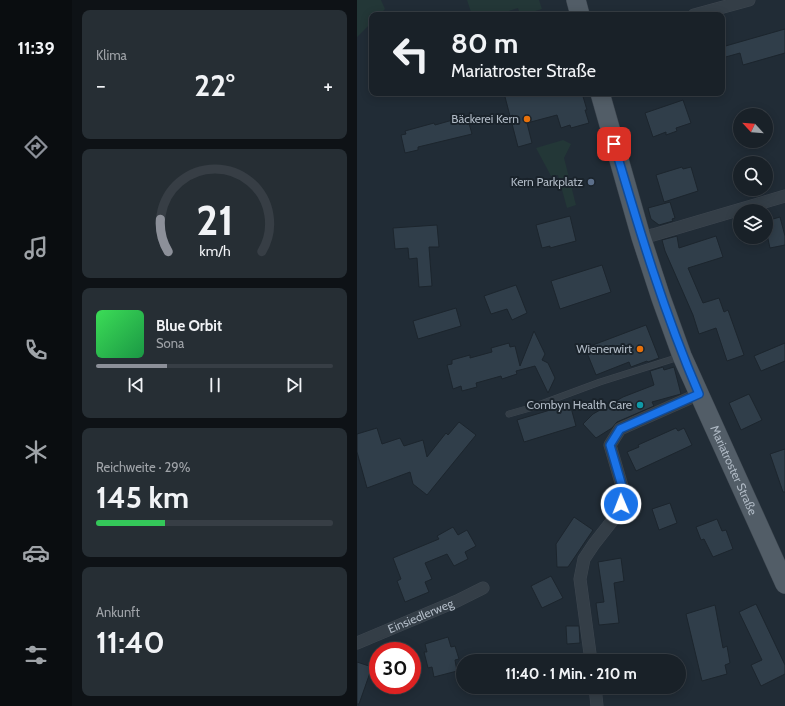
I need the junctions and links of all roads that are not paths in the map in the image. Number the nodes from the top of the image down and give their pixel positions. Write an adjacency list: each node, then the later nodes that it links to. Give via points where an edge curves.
1 (576, 0): 3 (main road)
2 (749, 0): 4 (street)
3 (579, 12)
4 (705, 12)
5 (601, 96): 7 (main road, Mariatroster Straße)
6 (785, 196): 7 (street)
7 (641, 237): 8 (main road, Mariatroster Straße)
8 (682, 356): 9 (main road, Mariatroster Straße); 10 (lane)
9 (699, 394): 11 (main road, Mariatroster Straße); 14 (street, via 620,429 610,445 624,493 613,521 584,559 580,580)
10 (509, 414)
11 (785, 584)
12 (483, 588): 13 (street, Einsiedlerweg, via 457,602)
13 (357, 643)
14 (590, 654)
15 (596, 694): 16 (street)
16 (597, 706)

